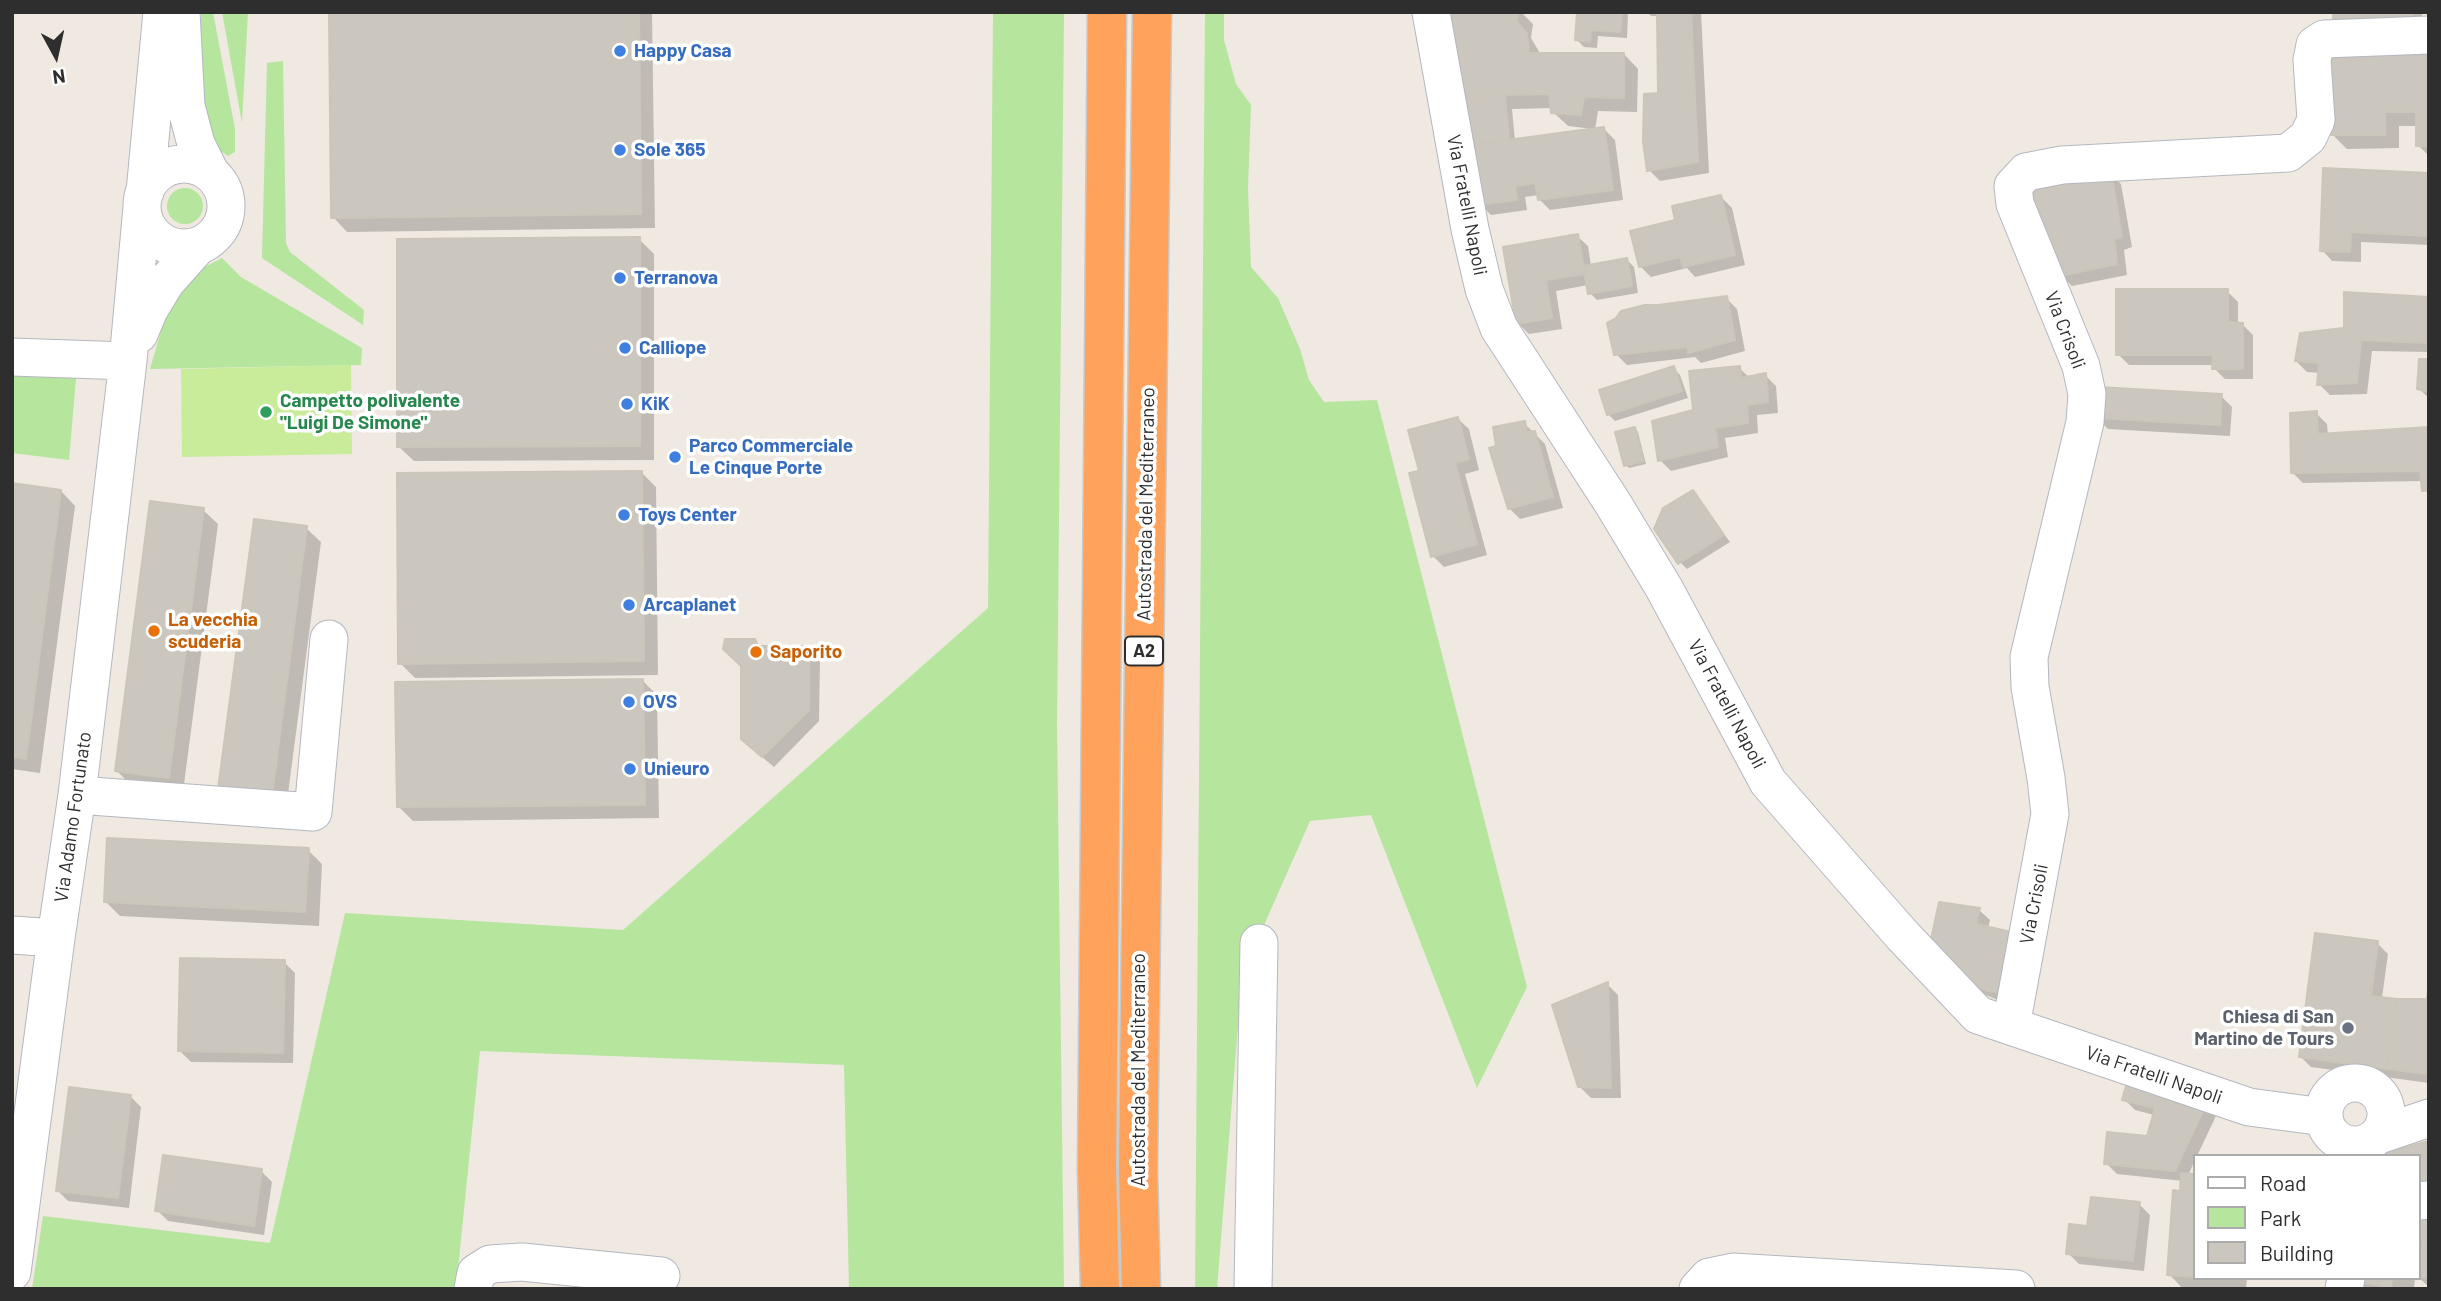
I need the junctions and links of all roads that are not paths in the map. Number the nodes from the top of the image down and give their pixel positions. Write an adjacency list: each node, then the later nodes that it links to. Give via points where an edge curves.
1 (162, 12): 9 (street, Via Adamo Fortunato)
2 (181, 12): 8 (street, via 186,106 196,144)
3 (1091, 12): 10 (highway, via 1090,69)
4 (1107, 12): 10 (highway, Autostrada del Mediterraneo / A2)
5 (1152, 12): 29 (highway, Autostrada del Mediterraneo / A2, via 1138,1170)
6 (1431, 12): 19 (street, Via Fratelli Napoli, via 1470,229 1499,328 1664,588 1768,782 1978,1015)
7 (2429, 35): 19 (street, Via Crisoli, via 2324,39 2315,45 2316,120 2308,137 2288,153 2062,165 2026,172 2013,186 2015,204 2081,366 2087,394 2085,422 2029,657 2050,814)
8 (210, 172): 9 (street, via 198,166 172,165 151,180); 11 (street, via 226,194 226,218 215,237)
9 (143, 199): 11 (street, via 144,220 159,241 171,247); 13 (street, Via Adamo Fortunato)
10 (1105, 203): 28 (highway, Autostrada del Mediterraneo / A2, via 1097,1155)
11 (197, 247): 13 (street, Via Adamo Fortunato, via 149,310)
12 (12, 357): 13 (street)
13 (128, 362): 15 (street, Via Adamo Fortunato)
14 (330, 639): 15 (street, via 313,812)
15 (77, 795): 17 (street, Via Adamo Fortunato)
16 (12, 934): 17 (street)
17 (56, 938): 25 (street, Via Adamo Fortunato)
18 (1259, 943): 30 (street)
19 (2011, 1026): 22 (street, Via Fratelli Napoli, via 2249,1107)
20 (2383, 1098): 21 (street); 22 (street, via 2367,1084 2346,1084 2329,1096); 24 (street, via 2387,1118)
21 (2429, 1101)
22 (2324, 1116): 24 (street, via 2337,1139)
23 (2429, 1118): 24 (street)
24 (2363, 1145)
25 (12, 1272)
26 (661, 1276): 27 (street, via 522,1262 490,1264 476,1273)
27 (473, 1289)
28 (1100, 1289)
29 (1141, 1289)
30 (1253, 1289)
31 (1698, 1289): 32 (street, via 1709,1277 1733,1272)
32 (2016, 1289)

